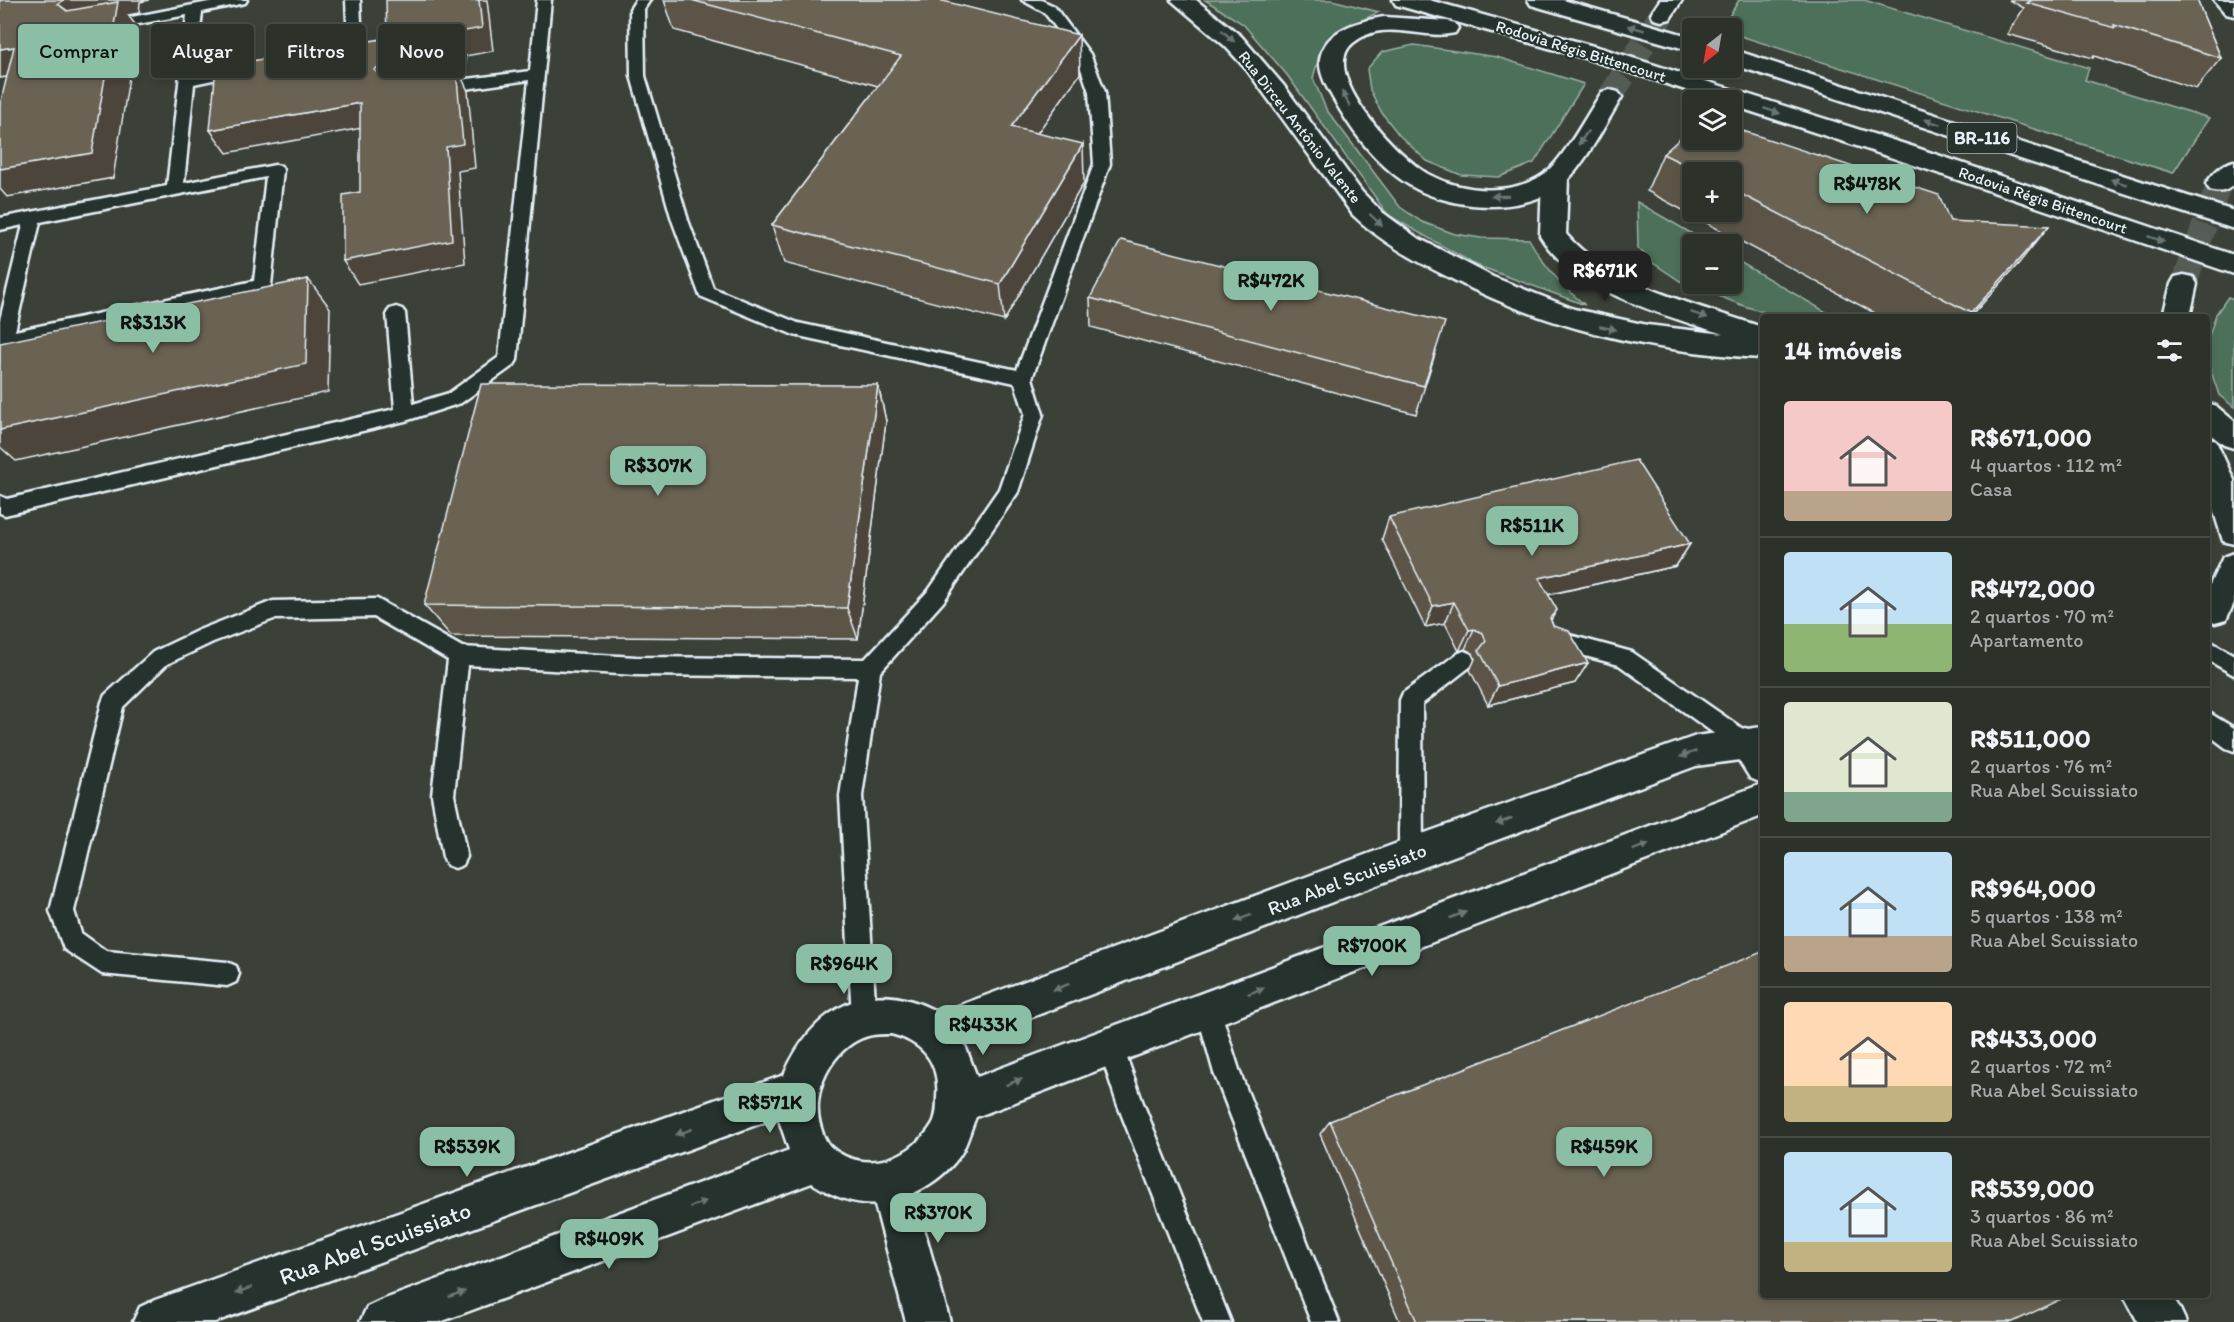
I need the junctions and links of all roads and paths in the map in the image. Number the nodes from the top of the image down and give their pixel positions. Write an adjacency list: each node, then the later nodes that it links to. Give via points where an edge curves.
1 (240, 0): 10 (lane)
2 (353, 0): 13 (lane)
3 (544, 0): 19 (lane)
4 (642, 0): 37 (lane, via 637,9 638,76 680,220 706,292 794,329)
5 (1029, 0): 16 (lane, via 1049,9)
6 (1182, 0): 35 (main road, Rua Dirceu Antônio Valente, one-way to 35, via 1232,39 1287,106 1355,200 1399,241 1492,289 1582,321)
7 (1404, 0): 17 (main road, Rodovia Régis Bittencourt / BR-116)
8 (1539, 0): 14 (main road, Rodovia Régis Bittencourt, one-way to 8)
9 (2225, 0): 11 (main road)
10 (195, 9): 12 (lane); 21 (lane)
11 (2234, 9)
12 (117, 24)
13 (354, 24)
14 (1682, 41)
15 (1060, 48): 16 (lane)
16 (1083, 54): 37 (lane, via 1097,92 1102,164)
17 (1596, 54): 24 (main road, one-way to 17, via 1508,197 1457,195 1412,176 1374,141 1352,112 1332,68 1333,54 1355,32 1396,23 1453,28); 29 (main road, Rodovia Régis Bittencourt / BR-116, one-way to 29, via 1905,153)
18 (1742, 60): 27 (main road, Rodovia Régis Bittencourt / BR-116, one-way to 18)
19 (537, 74): 22 (lane); 38 (lane, via 508,360 455,398)
20 (201, 78): 21 (lane)
21 (187, 81): 25 (lane)
22 (421, 90)
23 (1610, 97): 24 (main road, one-way to 24)
24 (1555, 178): 33 (main road, one-way to 33, via 1553,236 1571,255 1606,278)
25 (175, 190): 26 (lane); 34 (lane, via 274,170 262,285)
26 (33, 217): 28 (lane); 34 (lane)
27 (2234, 220)
28 (0, 224)
29 (2234, 265)
30 (2184, 285): 32 (main road)
31 (396, 313): 38 (lane)
32 (2177, 314)
33 (1760, 336)
34 (4, 340): 36 (lane)
35 (1760, 348)
36 (0, 357)
37 (1023, 378): 51 (lane, via 1034,414 1008,492 936,597)
38 (405, 414): 42 (lane, via 5,507)
39 (2210, 417): 40 (main road)
40 (2234, 437)
41 (2210, 458): 43 (main road, via 2227,499)
42 (0, 504)
43 (2234, 532)
44 (2234, 566): 45 (main road)
45 (2215, 610)
46 (1551, 639): 54 (lane, via 1625,658)
47 (2210, 651): 50 (lane)
48 (459, 656): 51 (lane, via 636,666); 57 (lane, via 443,795); 58 (lane, via 377,608 273,610 160,658 113,702 62,911 72,941 102,962)
49 (1464, 660): 56 (lane, via 1411,700)
50 (2234, 666)
51 (870, 668): 60 (lane, via 851,796)
52 (2210, 723): 53 (lane)
53 (2234, 741)
54 (1757, 751): 56 (main road, Rua Abel Scuissiato, one-way to 56, via 1696,751)
55 (1760, 801): 59 (main road, one-way to 55)
56 (1411, 855): 61 (main road, Rua Abel Scuissiato, one-way to 61)
57 (455, 857)
58 (226, 974)
59 (1208, 1009): 62 (main road); 72 (lane, via 1227,1073)
60 (864, 1017): 61 (main road, via 891,1015 916,1020); 63 (main road, via 834,1033 810,1059)
61 (936, 1034): 64 (main road, via 956,1065)
62 (1110, 1045): 64 (main road, one-way to 62); 71 (lane)
63 (798, 1090): 65 (main road, via 799,1129); 68 (main road, Rua Abel Scuissiato, one-way to 68)
64 (960, 1102): 66 (main road, via 952,1129 937,1153 915,1171)
65 (815, 1161): 66 (main road, via 836,1176 862,1184); 69 (main road, one-way to 65)
66 (890, 1182): 70 (main road)
67 (2147, 1298): 73 (main road)
68 (155, 1322)
69 (382, 1322)
70 (928, 1322)
71 (1217, 1322)
72 (1325, 1322)
73 (2164, 1322)

